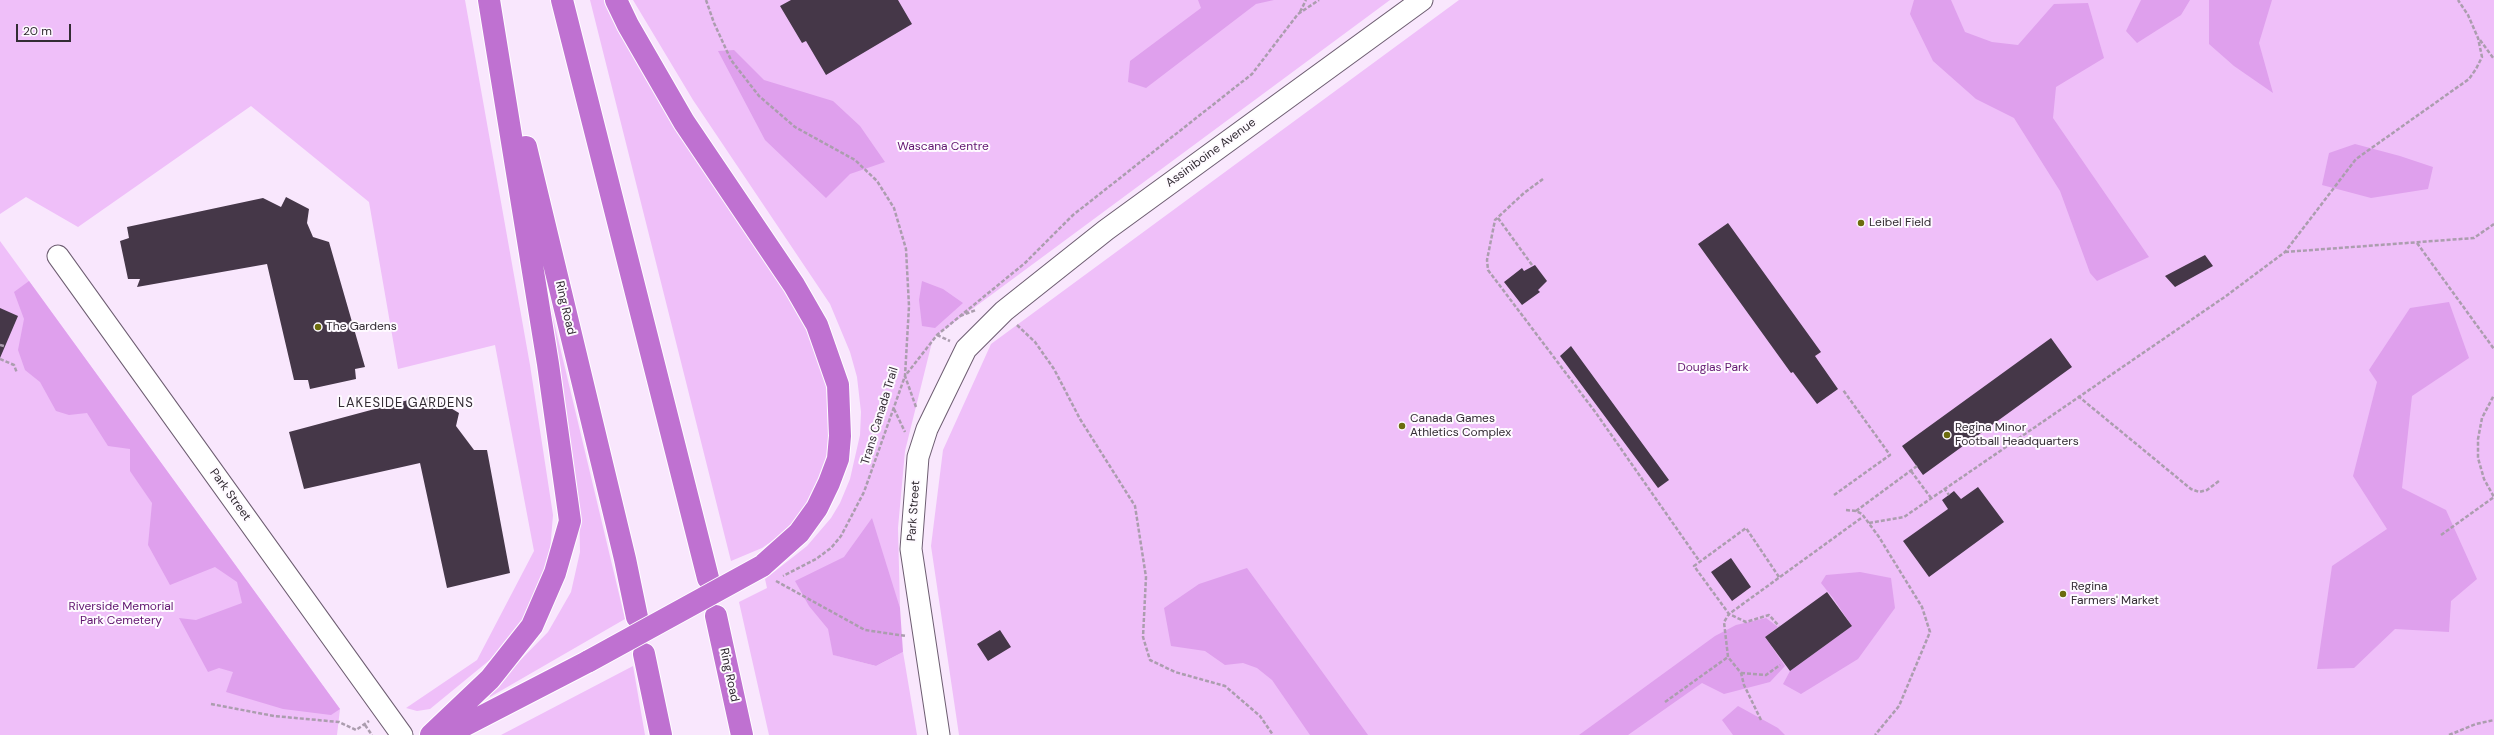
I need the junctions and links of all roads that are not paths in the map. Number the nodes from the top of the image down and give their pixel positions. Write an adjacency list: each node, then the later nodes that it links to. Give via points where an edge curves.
1 (490, 0): 9 (highway, Ring Road); 12 (highway, via 548,364 570,521 555,573 532,626 490,679)
2 (562, 0): 7 (highway)
3 (616, 0): 13 (highway, bridge, via 684,122 794,285 816,324 838,385 838,459 830,484 817,508 769,576 589,661)
4 (1422, 0): 6 (street, Assiniboine Avenue, via 1106,230)
5 (58, 256): 11 (street, Park Street)
6 (1004, 311): 16 (street, Park Street, via 966,349 928,429 918,458 912,549)
7 (708, 578)
8 (716, 616): 15 (highway, Ring Road)
9 (637, 617)
10 (644, 654): 14 (highway)
11 (402, 735)
12 (431, 735)
13 (446, 735)
14 (661, 735)
15 (742, 735)
16 (939, 735)

